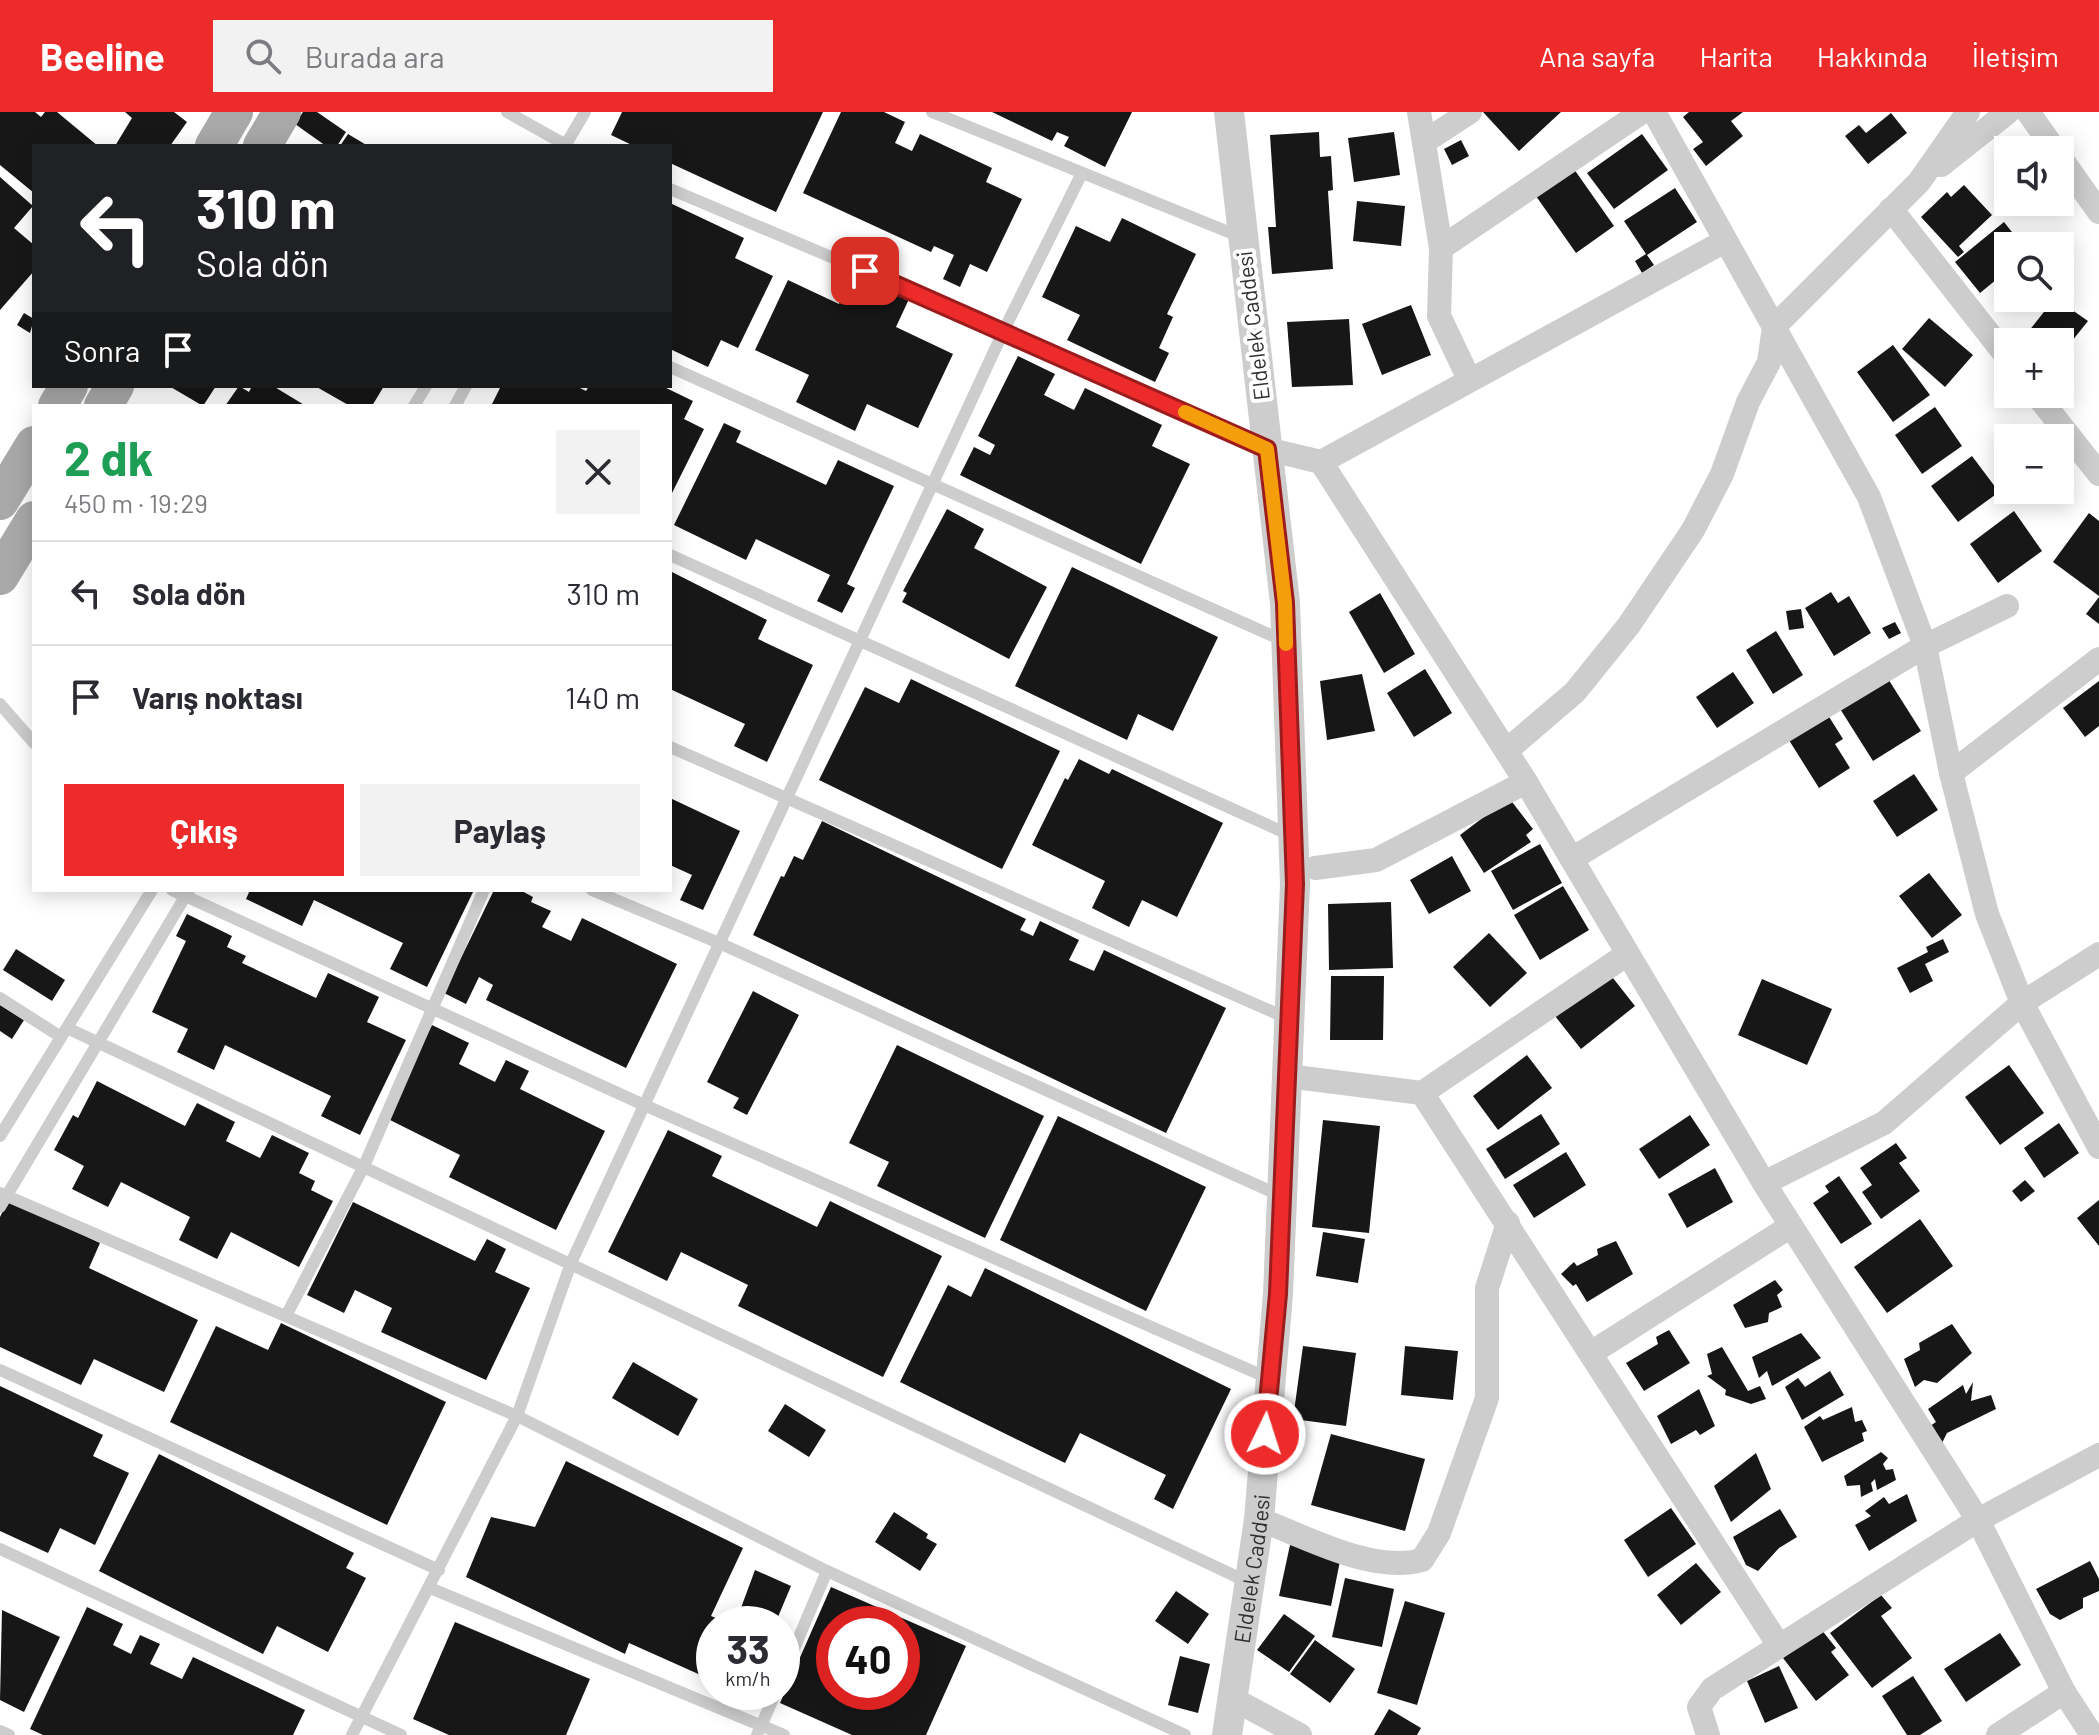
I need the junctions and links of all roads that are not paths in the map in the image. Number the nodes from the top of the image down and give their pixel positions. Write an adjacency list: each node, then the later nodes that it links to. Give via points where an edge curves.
1 (234, 112): 16 (main road)
2 (282, 112): 17 (main road)
3 (507, 112): 18 (lane)
4 (585, 112): 19 (lane)
5 (932, 112): 20 (lane)
6 (1229, 112): 26 (street, Eldelek Caddesi)
7 (1419, 112): 15 (street)
8 (1470, 112): 15 (street)
9 (1642, 112): 28 (street)
10 (1654, 112): 27 (street)
11 (1968, 112): 22 (street)
12 (2008, 112): 22 (street)
13 (2028, 112): 14 (street)
14 (2045, 136)
15 (1424, 142): 28 (street)
16 (215, 144)
17 (263, 144)
18 (563, 144)
19 (567, 144)
20 (1082, 173): 26 (lane); 30 (lane)
21 (2074, 177): 25 (street)
22 (1919, 182): 24 (street)
23 (672, 190): 30 (lane)
24 (1891, 209): 29 (street); 31 (street)
25 (2099, 212)
26 (1241, 237): 36 (street, Eldelek Caddesi)
27 (1725, 241): 29 (street); 33 (street)
28 (1441, 248): 33 (street, via 1439,316)
29 (1774, 327): 47 (street, via 1869,497); 52 (street, via 1769,362 1693,530 1629,625 1575,692)
30 (1004, 330): 36 (lane); 39 (lane)
31 (1994, 340)
32 (672, 368): 39 (lane)
33 (1469, 379): 37 (street)
34 (2047, 408): 38 (street)
35 (32, 448): 40 (main road)
36 (1267, 449): 37 (street); 46 (street, Eldelek Caddesi)
37 (1321, 462): 52 (street)
38 (2099, 474)
39 (931, 486): 45 (lane); 46 (lane)
40 (0, 501)
41 (32, 523): 43 (main road)
42 (672, 556): 45 (lane)
43 (0, 576)
44 (2007, 606): 47 (street)
45 (860, 640): 55 (lane); 56 (lane)
46 (1286, 642): 56 (street, Eldelek Caddesi)
47 (1925, 646): 53 (street); 57 (street)
48 (2099, 659): 53 (street)
49 (0, 704): 50 (lane)
50 (32, 741)
51 (672, 748): 55 (lane)
52 (1506, 751): 54 (street)
53 (1951, 773): 67 (street, via 1987,914)
54 (1526, 782): 57 (street); 58 (street, via 1376,860)
55 (786, 799): 63 (lane); 69 (lane)
56 (1293, 837): 69 (street, Eldelek Caddesi)
57 (1573, 858): 65 (street)
58 (1315, 868)
59 (151, 892): 70 (lane)
60 (483, 892): 68 (lane)
61 (597, 892): 63 (lane)
62 (188, 893): 68 (lane); 71 (lane)
63 (719, 943): 74 (lane); 79 (lane)
64 (2099, 954): 67 (street)
65 (1626, 955): 73 (street); 78 (street)
66 (0, 998): 70 (lane)
67 (2022, 1003): 76 (street); 78 (street, via 1884,1123)
68 (430, 1007): 74 (lane); 77 (lane)
69 (1289, 1019): 72 (street, Eldelek Caddesi)
70 (64, 1033): 71 (lane); 75 (lane)
71 (100, 1043): 77 (lane); 80 (lane)
72 (1287, 1076): 73 (street); 79 (street, Eldelek Caddesi)
73 (1422, 1093): 81 (street)
74 (644, 1105): 83 (lane); 87 (lane)
75 (0, 1136)
76 (2099, 1147)
77 (364, 1166): 83 (lane); 84 (lane)
78 (1764, 1183): 82 (street)
79 (1282, 1196): 87 (street, Eldelek Caddesi)
80 (2, 1198): 84 (lane)
81 (1508, 1223): 85 (street); 90 (street, via 1487,1288 1487,1398 1439,1533 1422,1560 1405,1565 1373,1562)
82 (1791, 1226): 85 (street); 91 (street)
83 (571, 1263): 88 (lane); 95 (lane)
84 (286, 1316): 88 (lane)
85 (1591, 1353): 98 (street)
86 (0, 1370): 93 (lane)
87 (1268, 1378): 90 (street, Eldelek Caddesi)
88 (517, 1416): 93 (lane); 94 (lane)
89 (2099, 1455): 91 (street)
90 (1259, 1519): 95 (street, Eldelek Caddesi)
91 (1978, 1520): 98 (street); 99 (street)
92 (0, 1549): 102 (lane)
93 (439, 1570): 96 (lane)
94 (827, 1571): 97 (lane); 110 (lane)
95 (1250, 1583): 100 (street, Eldelek Caddesi)
96 (430, 1588): 102 (lane); 104 (lane)
97 (800, 1635)
98 (1778, 1644): 113 (street, via 1712,1689 1699,1707)
99 (2064, 1692): 103 (street); 114 (street)
100 (1233, 1699): 111 (street, Eldelek Caddesi); 112 (street)
101 (768, 1710): 104 (lane)
102 (361, 1716): 107 (lane); 108 (lane)
103 (2090, 1717)
104 (759, 1730): 109 (lane)
105 (0, 1731): 106 (lane)
106 (9, 1735)
107 (352, 1735)
108 (401, 1735)
109 (784, 1735)
110 (1185, 1735)
111 (1227, 1735)
112 (1300, 1735)
113 (1708, 1735)
114 (1998, 1735)

